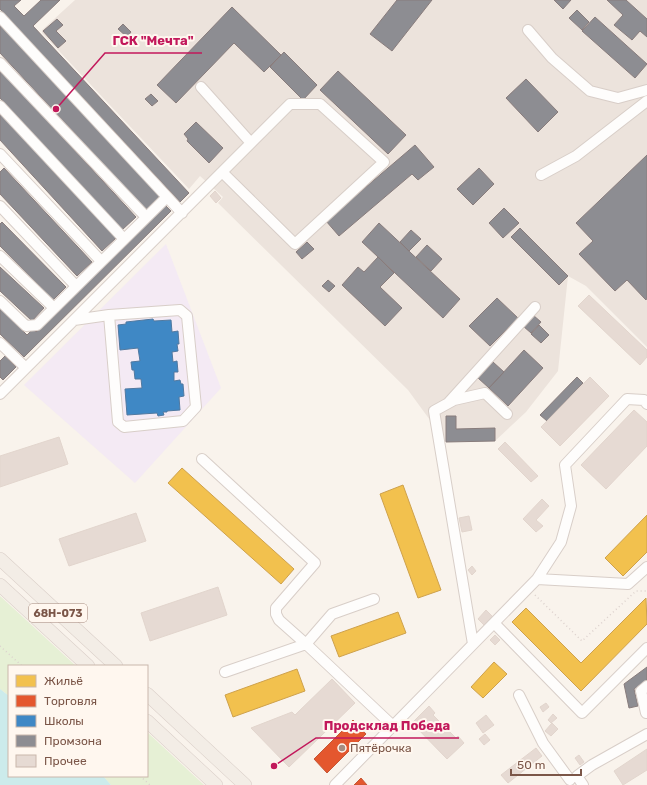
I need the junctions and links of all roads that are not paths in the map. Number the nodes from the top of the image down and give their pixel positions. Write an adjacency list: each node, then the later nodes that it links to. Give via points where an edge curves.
1 (0, 17): 12 (lane)
2 (528, 30): 5 (lane, via 552,58 590,91 618,98)
3 (0, 63): 15 (lane)
4 (201, 87): 8 (lane)
5 (647, 90)
6 (647, 100): 11 (lane, via 576,156)
7 (0, 106): 16 (lane)
8 (251, 143): 10 (lane); 10 (lane, via 290,104 320,104 384,162 294,244)
9 (0, 154): 18 (lane)
10 (222, 172): 14 (lane)
11 (541, 175)
12 (167, 196): 14 (lane); 15 (lane)
13 (0, 206): 19 (lane)
14 (182, 213): 24 (lane)
15 (146, 217): 16 (lane)
16 (124, 238): 18 (lane)
17 (0, 256): 22 (lane)
18 (101, 261): 19 (lane)
19 (76, 286): 22 (lane)
20 (0, 301): 22 (lane, via 26,326 37,325)
21 (535, 307): 28 (lane)
22 (54, 308)
23 (109, 315): 23 (lane, via 118,422 124,427 183,422 196,407 187,316 180,310); 24 (lane)
24 (74, 320): 26 (lane)
25 (2, 348): 26 (lane)
26 (26, 368): 27 (lane)
27 (0, 394)
28 (448, 404): 30 (lane, via 485,392); 39 (lane, via 434,411)
29 (647, 404): 34 (lane, via 644,400 627,399 565,465 571,506 561,542)
30 (507, 414)
31 (202, 459): 38 (lane, via 315,563 276,608 279,620)
32 (0, 559): 42 (main road, 68Н-073)
33 (647, 567): 34 (lane, via 628,584)
34 (537, 579): 37 (lane)
35 (0, 585): 41 (main road, 68Н-073)
36 (374, 599): 38 (lane, via 332,614)
37 (494, 623): 39 (lane); 40 (lane, via 582,713)
38 (306, 644): 43 (lane); 49 (lane)
39 (473, 644): 49 (lane)
40 (647, 648)
41 (87, 665)
42 (115, 665)
43 (225, 672)
44 (647, 686): 47 (lane, via 641,691)
45 (148, 695): 53 (main road)
46 (519, 695): 51 (lane, via 543,743)
47 (646, 713)
48 (148, 722): 52 (main road)
49 (393, 726): 54 (lane)
50 (647, 734): 51 (lane)
51 (570, 780): 55 (lane)
52 (216, 785)
53 (245, 785)
54 (335, 785)
55 (583, 785)

